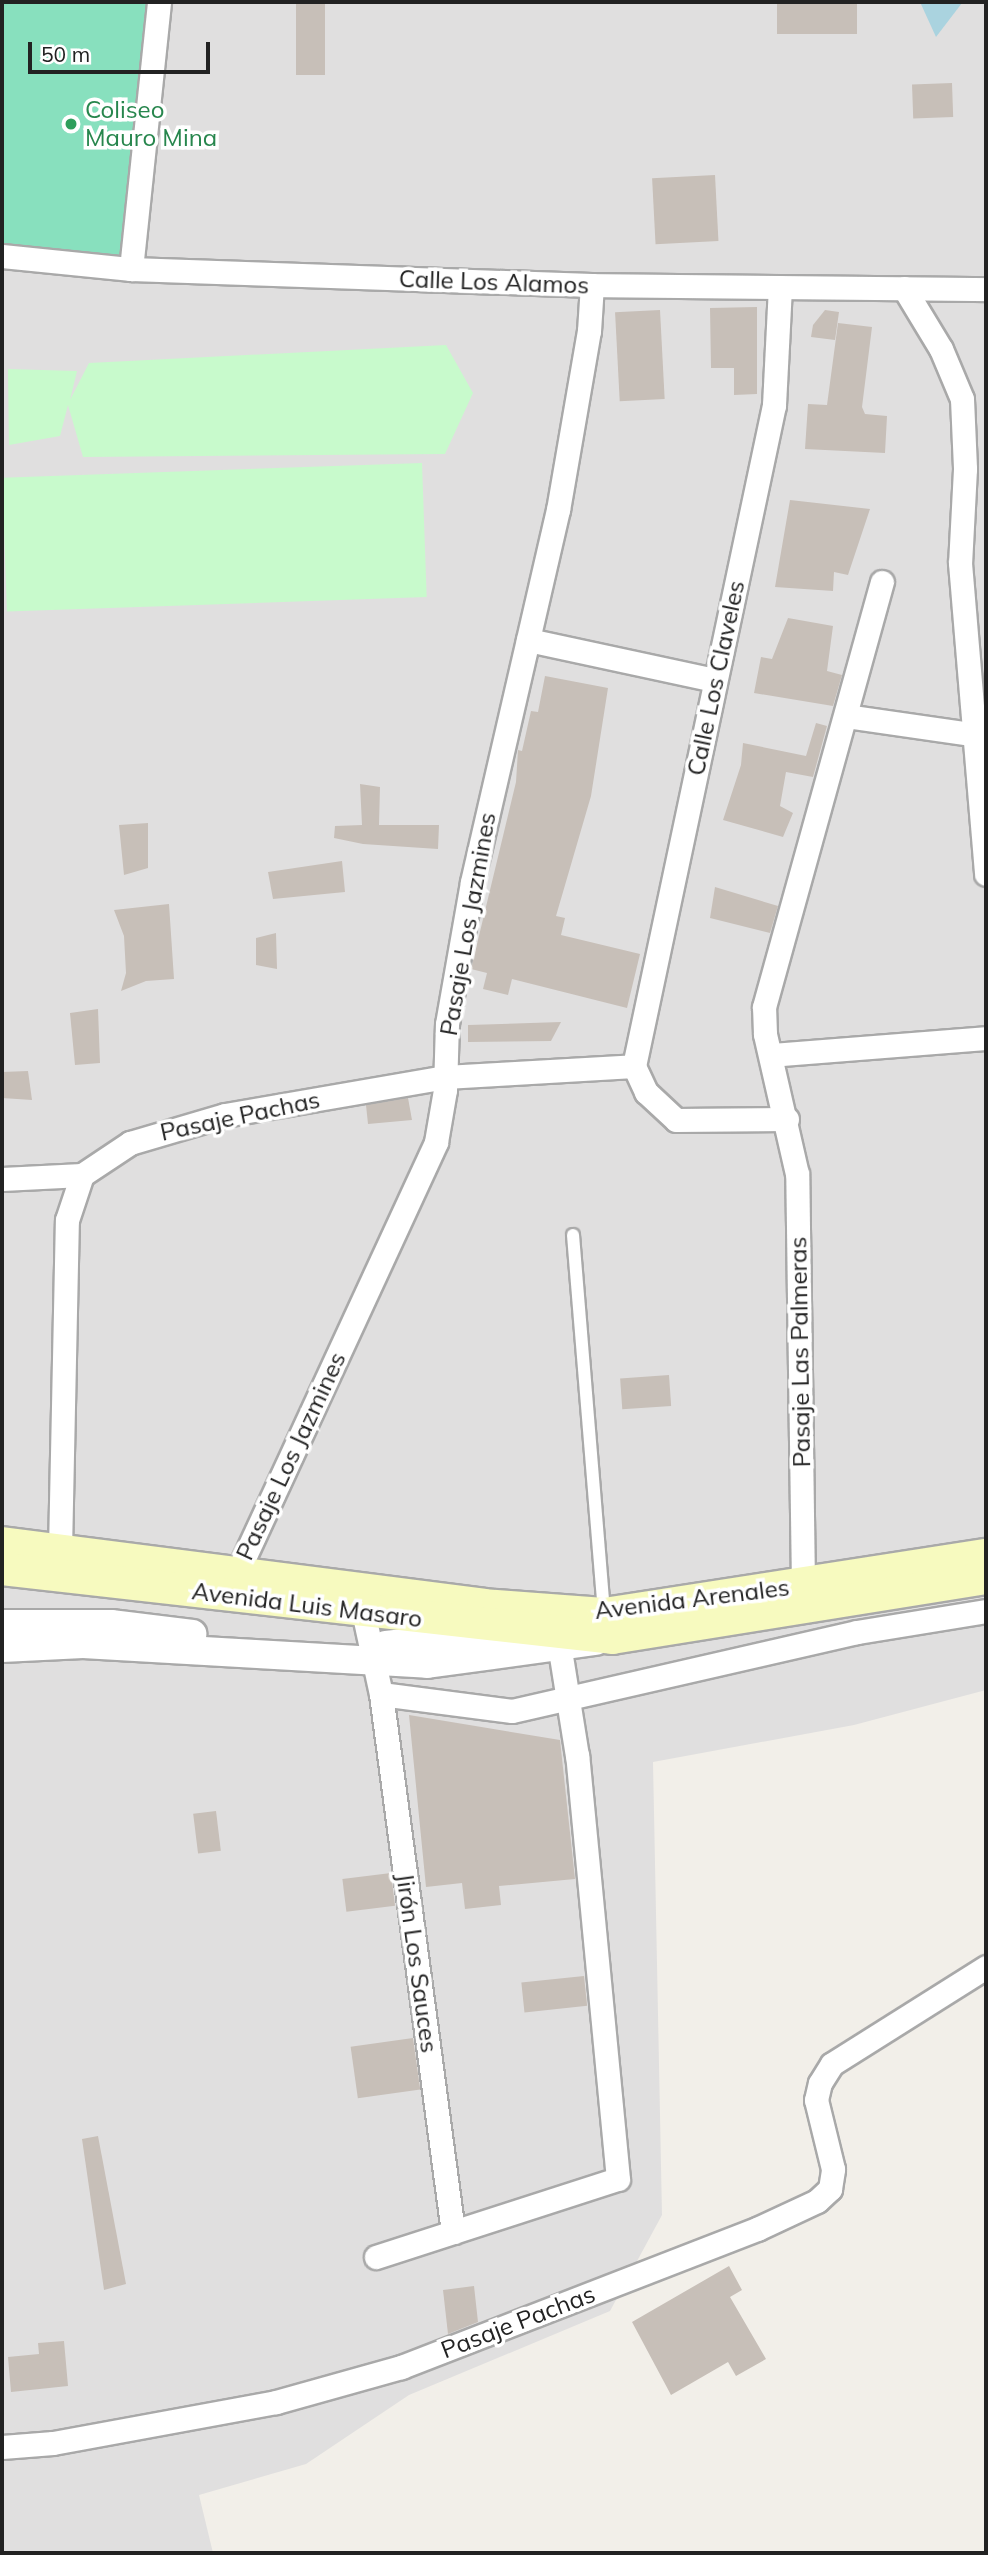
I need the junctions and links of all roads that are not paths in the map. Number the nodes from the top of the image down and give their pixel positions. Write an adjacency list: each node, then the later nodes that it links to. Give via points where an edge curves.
1 (159, 2): 3 (street)
2 (2, 256): 3 (street, Calle Los Alamos)
3 (131, 269): 4 (street, Calle Los Alamos)
4 (592, 285): 5 (street, Calle Los Alamos); 9 (street, Pasaje Los Jazmines, via 589,331 558,510)
5 (780, 287): 6 (street, Calle Los Alamos); 10 (street, Calle Los Claveles, via 774,405)
6 (904, 288): 7 (street, Calle Los Alamos); 12 (street, via 941,349 962,399 965,469 959,526)
7 (986, 289)
8 (882, 582): 11 (street, Pasaje Las Palmeras)
9 (528, 640): 10 (street); 18 (street, Pasaje Los Jazmines, via 472,882 447,1024)
10 (716, 680): 17 (street, Calle Los Claveles)
11 (846, 716): 12 (street); 16 (street, Pasaje Las Palmeras, via 764,1007)
12 (971, 734): 13 (street)
13 (983, 775): 14 (street)
14 (986, 873)
15 (986, 1038): 16 (street)
16 (771, 1055): 19 (street, Pasaje Las Palmeras)
17 (634, 1066): 18 (street, Pasaje Pachas); 19 (street, via 646,1092 676,1120)
18 (445, 1077): 20 (street, Pasaje Pachas, via 166,1129 130,1143); 27 (street, Pasaje Los Jazmines, via 436,1142)
19 (787, 1119): 29 (street, Pasaje Las Palmeras, via 797,1174)
20 (82, 1175): 21 (street); 24 (street, via 67,1220)
21 (2, 1179)
22 (573, 1235): 33 (lane)
23 (2, 1543): 24 (main road, Avenida Luis Masaro)
24 (61, 1550): 27 (main road, Avenida Luis Masaro)
25 (986, 1555): 29 (main road, Avenida Arenales)
26 (2, 1569): 30 (main road, Avenida Luis Masaro)
27 (238, 1571): 30 (main road, Avenida Luis Masaro)
28 (986, 1578): 33 (main road)
29 (803, 1585): 33 (main road, Avenida Arenales)
30 (359, 1599): 33 (main road, Avenida Arenales, via 483,1605); 34 (main road, Avenida Luis Masaro); 37 (street)
31 (986, 1611): 39 (street, via 857,1632)
32 (2, 1624): 37 (street, via 111,1624)
33 (608, 1626): 35 (main road, Avenida Luis Masaro)
34 (522, 1629): 35 (main road, Avenida Luis Masaro); 37 (street)
35 (558, 1634): 37 (street, via 427,1664); 39 (street)
36 (2, 1648): 37 (street, via 83,1644)
37 (369, 1654): 38 (street, Jirón Los Sauces)
38 (382, 1694): 39 (street, via 512,1711); 41 (street, Jirón Los Sauces)
39 (569, 1700): 41 (street, via 618,2179)
40 (986, 1967): 43 (street, Pasaje Pachas, via 958,1990 884,2028 832,2064 816,2100 833,2169 830,2189 817,2201 757,2229 401,2367 276,2402 52,2443)
41 (453, 2232): 42 (street)
42 (376, 2257)
43 (2, 2447)

